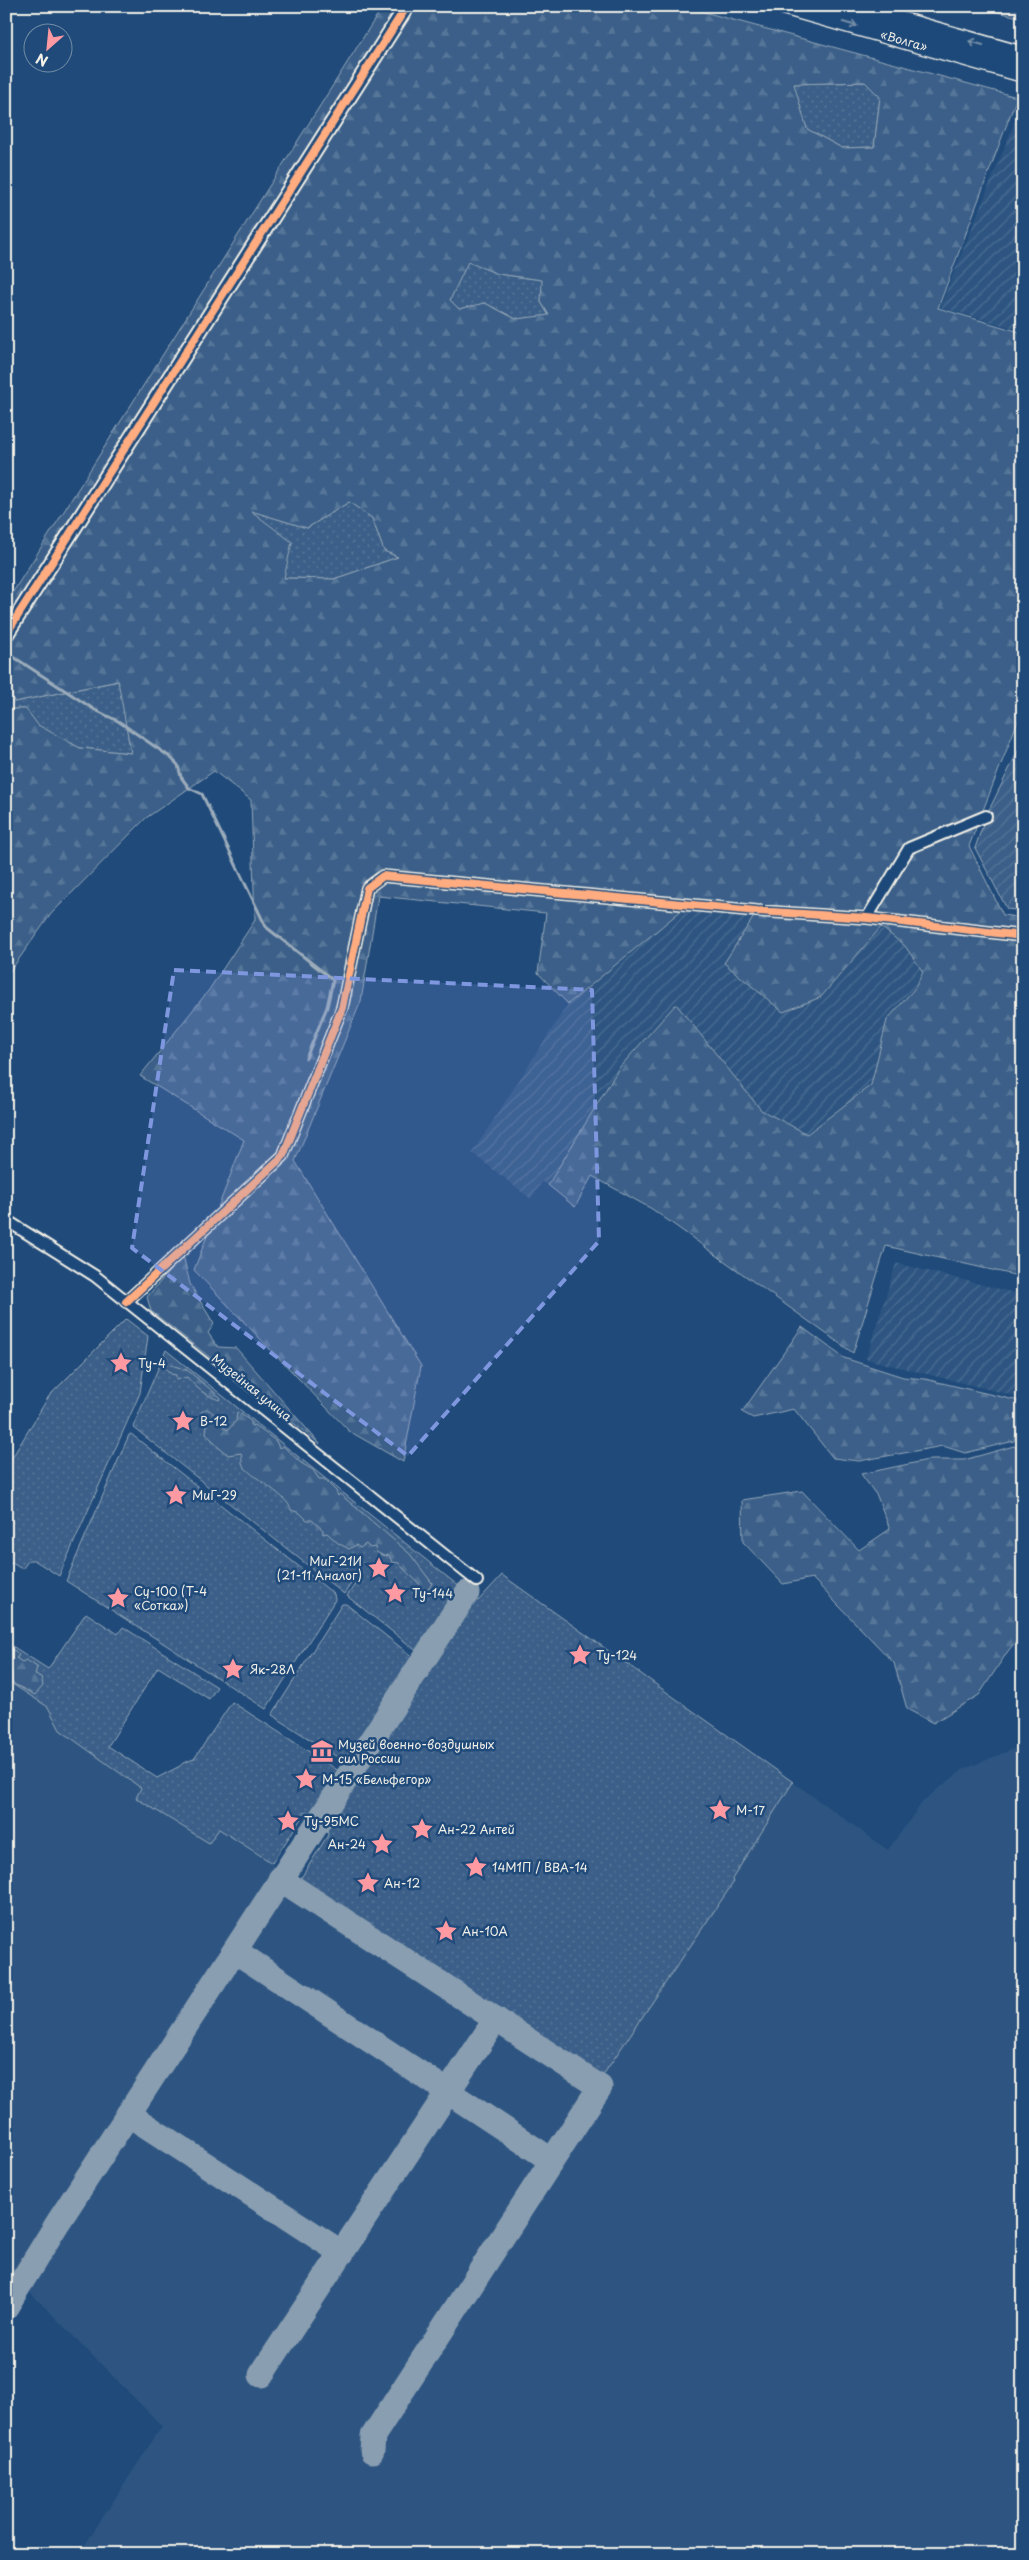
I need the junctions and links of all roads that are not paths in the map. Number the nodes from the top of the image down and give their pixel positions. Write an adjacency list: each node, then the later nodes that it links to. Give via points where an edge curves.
1 (407, 6): 6 (street)
2 (786, 6): 5 (highway, «Волга», one-way to 5)
3 (847, 6): 4 (highway, «Волга», one-way to 3)
4 (1023, 56)
5 (1023, 73)
6 (6, 634)
7 (986, 816): 8 (street, via 909,848)
8 (867, 918): 9 (street); 11 (street, via 383,876 367,888 342,1008 283,1156)
9 (1023, 936)
10 (6, 1220): 11 (street, Музейная улица, via 95,1276)
11 (126, 1302): 12 (street, Музейная улица)
12 (477, 1581)

